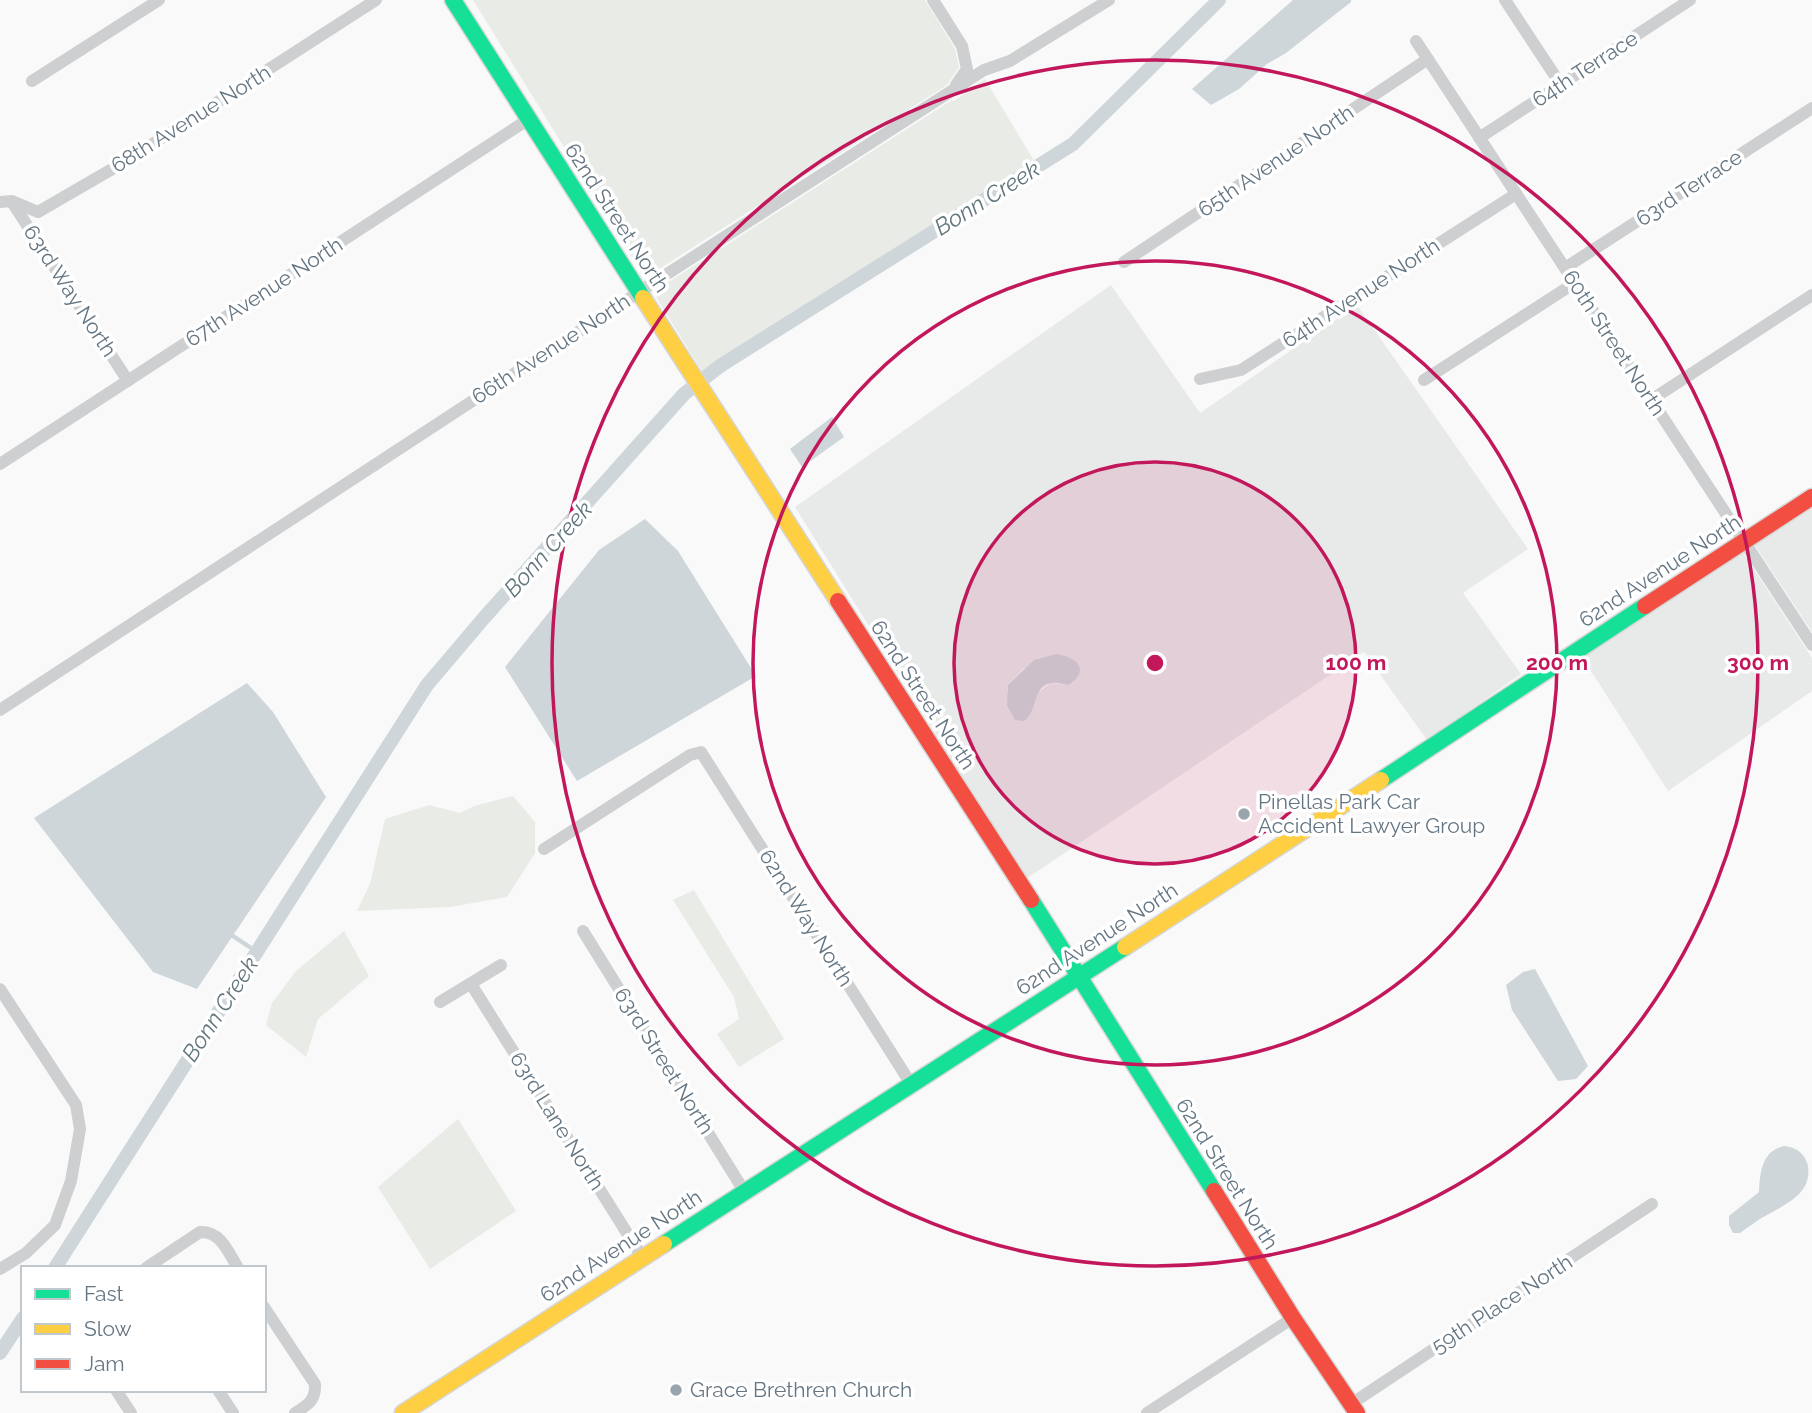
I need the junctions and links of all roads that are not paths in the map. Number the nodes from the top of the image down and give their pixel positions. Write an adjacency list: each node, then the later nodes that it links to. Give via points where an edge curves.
1 (159, 0): 10 (street)
2 (376, 0): 17 (street, 68th Avenue North, via 126,161 38,212)
3 (453, 0): 14 (street, 62nd Street North)
4 (933, 0): 12 (street, via 962,46 967,69)
5 (1109, 0): 12 (street, 66th Avenue North)
6 (1505, 0): 11 (street)
7 (1690, 0): 11 (street, 64th Terrace)
8 (1416, 41): 9 (street, 60th Street North)
9 (1428, 59): 15 (street, 60th Street North); 18 (street, 65th Avenue North)
10 (32, 80)
11 (1561, 85): 15 (street, 64th Terrace)
12 (952, 91): 21 (street, 66th Avenue North)
13 (1812, 108): 19 (street, 63rd Terrace)
14 (529, 120): 21 (street, 62nd Street North); 25 (street, 67th Avenue North)
15 (1479, 138): 16 (street, 60th Street North)
16 (1516, 194): 19 (street, 60th Street North); 23 (street, 64th Avenue North, via 1241,370)
17 (6, 201): 25 (street, 63rd Way North)
18 (1125, 262)
19 (1565, 268): 20 (street, 60th Street North)
20 (1573, 284): 24 (street); 26 (street, 60th Street North)
21 (639, 292): 31 (street, 66th Avenue North); 35 (street, 62nd Street North)
22 (1812, 295): 26 (street)
23 (1200, 379)
24 (1424, 380)
25 (128, 381): 27 (street, 67th Avenue North)
26 (1651, 400): 29 (street, 60th Street North)
27 (0, 464)
28 (1812, 498): 29 (street, 62nd Avenue North)
29 (1744, 541): 30 (street, 60th Street North); 35 (street, 62nd Avenue North)
30 (1812, 645)
31 (0, 710)
32 (544, 849): 39 (street, 62nd Way North, via 701,752)
33 (583, 931): 40 (street, 63rd Street North)
34 (501, 965): 36 (street)
35 (1080, 976): 39 (street, 62nd Avenue North); 47 (street, 62nd Street North)
36 (471, 984): 38 (street); 42 (street, 63rd Lane North)
37 (0, 989): 45 (street, via 76,1105 80,1129 77,1156 55,1225)
38 (440, 1002)
39 (911, 1084): 40 (street, 62nd Avenue North)
40 (744, 1191): 42 (street, 62nd Avenue North)
41 (1652, 1204): 50 (street, 59th Place North)
42 (642, 1257): 54 (street, 62nd Avenue North)
43 (149, 1266): 44 (street, via 200,1232 211,1232)
44 (237, 1266)
45 (0, 1269)
46 (266, 1310): 53 (street, via 315,1384 316,1395)
47 (1293, 1318): 50 (street, 62nd Street North); 55 (street)
48 (117, 1392): 51 (street)
49 (219, 1392): 52 (street)
50 (1354, 1408)
51 (131, 1413)
52 (233, 1413)
53 (295, 1413)
54 (403, 1413)
55 (1147, 1413)

